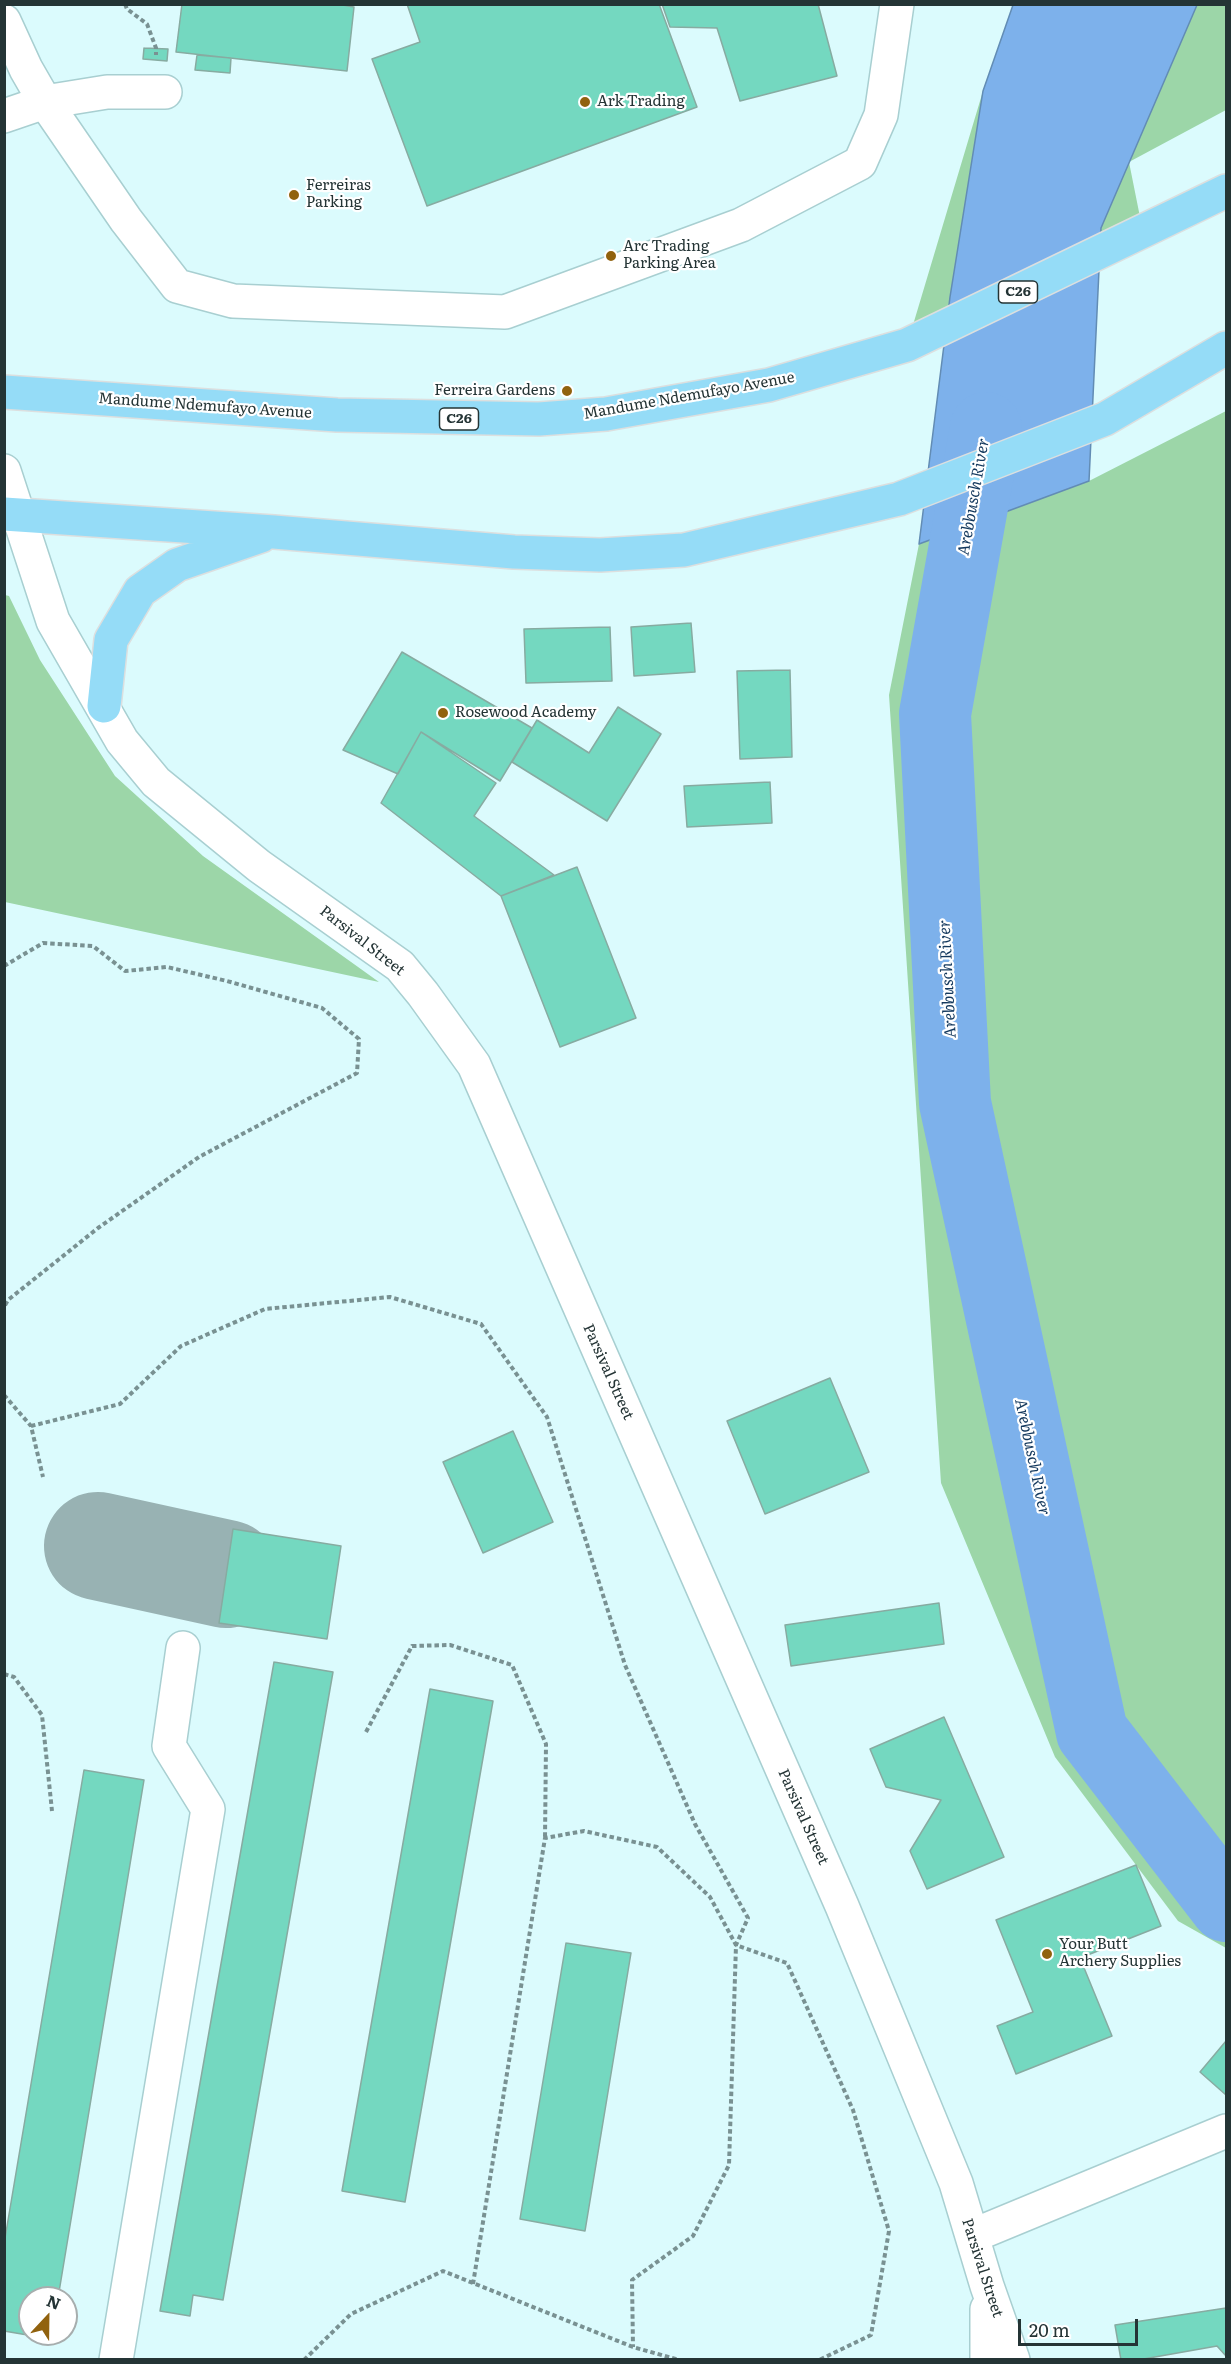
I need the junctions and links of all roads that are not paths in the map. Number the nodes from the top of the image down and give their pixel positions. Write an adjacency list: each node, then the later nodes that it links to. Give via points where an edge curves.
1 (897, 4): 4 (street, via 881,115 860,163 741,225 505,312 233,301 177,286)
2 (4, 21): 4 (street)
3 (160, 92): 4 (street, via 107,92)
4 (45, 102): 5 (street)
5 (4, 116)
6 (1227, 191): 8 (main road, Mandume Ndemufayo Avenue / C26, via 907,345 769,384 606,414 539,419 337,415)
7 (1227, 348): 11 (main road, via 1105,419 899,499 684,550 600,555 514,552)
8 (4, 392)
9 (4, 471): 10 (street, Parsival Street)
10 (11, 514): 11 (main road); 12 (street, Parsival Street, via 53,621)
11 (274, 532): 12 (main road, via 177,565 140,591 111,640)
12 (104, 706): 15 (street, Parsival Street, via 122,741 156,782 259,866 400,966 474,1065 842,1906 956,2183)
13 (183, 1648): 17 (street, via 170,1746 208,1809)
14 (1227, 2131): 15 (street)
15 (972, 2236): 16 (street, Parsival Street)
16 (987, 2286): 18 (street); 19 (street, Parsival Street)
17 (116, 2360)
18 (987, 2360)
19 (1013, 2360)

